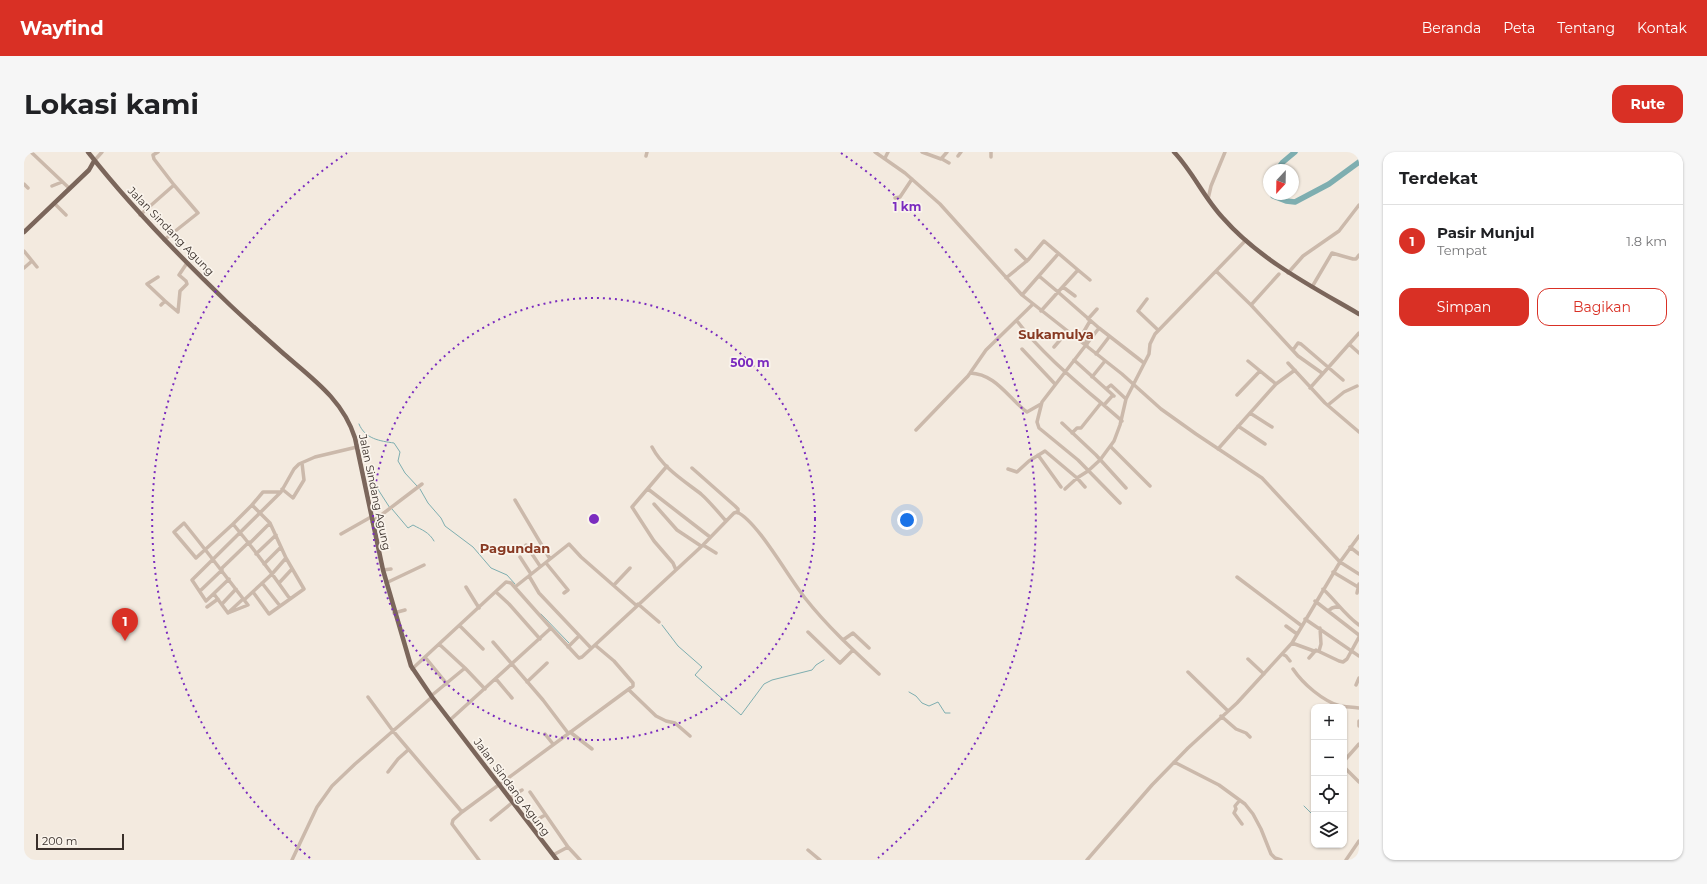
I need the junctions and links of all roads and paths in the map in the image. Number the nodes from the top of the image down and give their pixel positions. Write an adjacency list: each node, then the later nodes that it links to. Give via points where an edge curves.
1 (27, 152): 14 (street)
2 (31, 152): 24 (street)
3 (88, 152): 19 (main road, Jalan Sindang Agung)
4 (102, 152): 19 (street)
5 (158, 152): 27 (street, via 153,156 154,159)
6 (875, 152): 17 (street)
7 (888, 152): 17 (street)
8 (922, 152): 18 (street)
9 (947, 152): 18 (street)
10 (961, 152): 15 (street)
11 (991, 152): 16 (street)
12 (1174, 152): 31 (main road)
13 (1226, 152): 31 (street)
14 (24, 156)
15 (958, 156)
16 (991, 157)
17 (885, 158): 23 (street)
18 (942, 158): 20 (street)
19 (94, 161): 21 (main road, Jalan Sindang Agung); 22 (main road)
20 (948, 163)
21 (100, 168): 22 (main road); 35 (main road, Jalan Sindang Agung)
22 (89, 170): 29 (main road)
23 (912, 179): 30 (street, via 899,198); 54 (street, via 957,221)
24 (62, 182): 26 (street); 29 (street)
25 (24, 184): 28 (street)
26 (52, 186)
27 (174, 186): 35 (street); 37 (street, via 198,214)
28 (28, 188)
29 (69, 188): 32 (main road)
30 (895, 198)
31 (1208, 199): 38 (main road, via 1223,219)
32 (54, 203): 34 (street); 36 (main road)
33 (1359, 206): 50 (street, via 1339,231 1303,256)
34 (66, 215)
35 (139, 215): 37 (main road, Jalan Sindang Agung)
36 (26, 231)
37 (164, 240): 45 (main road, Jalan Sindang Agung)
38 (1246, 240): 49 (street); 50 (main road)
39 (1016, 250): 44 (street)
40 (25, 254): 43 (street)
41 (1058, 254): 44 (street, via 1044,241); 48 (street); 52 (street)
42 (1359, 255): 57 (street, via 1353,259 1332,253)
43 (32, 260): 46 (street); 47 (street)
44 (1027, 261): 54 (street)
45 (188, 263): 62 (street, via 179,275 187,284 180,291 178,312); 117 (main road, Jalan Sindang Agung, via 253,327 333,398 349,422)
46 (37, 267)
47 (24, 268)
48 (1078, 270): 55 (street); 56 (street)
49 (1216, 271): 64 (street); 72 (street)
50 (1288, 273): 57 (main road)
51 (1279, 274): 64 (street)
52 (1039, 276): 58 (street); 59 (street)
53 (158, 277): 62 (street, via 147,284)
54 (1006, 278): 59 (street)
55 (1090, 280)
56 (1063, 287): 58 (street); 60 (street)
57 (1312, 287): 68 (main road)
58 (1058, 292): 67 (street); 69 (street)
59 (1022, 295): 63 (street)
60 (1075, 296)
61 (1147, 299): 72 (street, via 1138,311)
62 (165, 301): 65 (street)
63 (1033, 304): 67 (street); 70 (street)
64 (1251, 305): 80 (street)
65 (161, 306)
66 (1097, 309): 69 (street)
67 (1042, 311): 73 (street)
68 (1359, 314)
69 (1089, 320): 71 (street); 77 (street, via 1083,333 1088,338)
70 (1017, 321): 90 (street); 92 (street, via 986,350)
71 (1100, 328): 75 (street); 77 (street)
72 (1158, 330): 86 (street, via 1152,338 1150,352)
73 (1067, 332): 77 (street); 78 (street)
74 (1359, 332): 76 (street); 88 (street)
75 (1109, 337): 82 (street); 86 (street)
76 (1349, 344): 81 (street); 88 (street)
77 (1086, 345): 82 (street); 83 (street)
78 (1054, 346)
79 (1022, 349): 96 (street)
80 (1293, 350): 88 (street, via 1298,343 1301,344); 93 (street)
81 (1359, 353)
82 (1096, 354): 84 (street)
83 (1074, 360): 90 (street); 94 (street)
84 (1105, 361): 94 (street); 97 (street)
85 (1248, 361): 91 (street)
86 (1144, 363): 97 (street)
87 (1288, 363): 89 (street)
88 (1328, 367): 93 (street); 95 (street)
89 (1295, 370): 98 (street); 100 (street)
90 (1065, 371): 96 (street); 105 (street)
91 (1260, 371): 98 (street); 102 (street)
92 (970, 373): 104 (street, via 990,378 1027,412); 112 (street)
93 (1322, 373): 100 (street)
94 (1092, 377): 101 (street)
95 (1343, 380)
96 (1055, 384): 104 (street)
97 (1134, 384): 103 (street); 119 (street, via 1161,409)
98 (1276, 384): 107 (street)
99 (1357, 386): 106 (street, via 1344,392)
100 (1310, 388): 106 (street)
101 (1106, 389): 103 (street, via 1111,385); 105 (street, via 1113,395)
102 (1237, 395)
103 (1126, 399): 108 (street)
104 (1042, 403): 126 (street, via 1038,426)
105 (1103, 404): 108 (street); 114 (street, via 1081,428)
106 (1328, 406): 113 (street)
107 (1250, 413): 110 (street); 111 (street)
108 (1122, 420): 116 (street)
109 (1062, 423): 114 (street)
110 (1238, 426): 115 (street); 119 (street)
111 (1272, 427)
112 (916, 430)
113 (1359, 432)
114 (1072, 433): 121 (street)
115 (1265, 444)
116 (1111, 446): 121 (street); 129 (street)
117 (357, 447): 122 (street, via 315,456); 140 (main road, Jalan Sindang Agung)
118 (652, 447): 123 (street)
119 (1218, 449): 163 (street, via 1262,478)
120 (1038, 455): 125 (street, via 1017,472); 127 (street, via 1046,451); 127 (street, via 1063,488)
121 (1100, 460): 126 (street); 131 (street)
122 (302, 463): 133 (street, via 294,468); 133 (street, via 304,480 293,498)
123 (667, 466): 132 (street); 141 (street, via 700,494)
124 (692, 468): 139 (street, via 735,506)
125 (1008, 469)
126 (1088, 471): 127 (street); 135 (street)
127 (1077, 478): 130 (street)
128 (422, 484): 140 (street)
129 (1150, 486)
130 (1085, 487)
131 (1126, 488)
132 (648, 489): 148 (street); 172 (street, via 632,508)
133 (281, 490): 137 (street, via 263,492); 138 (street)
134 (515, 500): 161 (street)
135 (1120, 503)
136 (654, 504): 151 (street, via 677,530)
137 (252, 505): 138 (street); 143 (street)
138 (260, 513): 142 (street); 144 (street)
139 (738, 513): 141 (street, via 734,513); 221 (street, via 756,529 804,597)
140 (371, 519): 145 (street); 171 (main road, Jalan Sindang Agung)
141 (726, 521): 148 (street)
142 (270, 523): 146 (street); 149 (street)
143 (233, 524): 144 (street); 154 (street)
144 (240, 532): 149 (street); 160 (street)
145 (341, 534)
146 (276, 535): 152 (street); 156 (street)
147 (1359, 536): 153 (street)
148 (710, 538): 151 (street)
149 (250, 542): 156 (street); 168 (street)
150 (526, 545): 166 (street)
151 (702, 546): 155 (street); 172 (street)
152 (281, 547): 159 (street); 164 (street)
153 (1350, 548): 157 (street); 163 (street)
154 (205, 549): 154 (street, via 184,523 174,532 196,558); 160 (street)
155 (716, 553)
156 (256, 554): 164 (street)
157 (1359, 554)
158 (520, 557): 176 (street)
159 (286, 558): 169 (street); 174 (street)
160 (212, 559): 168 (street); 188 (street, via 192,580)
161 (550, 559): 162 (street); 182 (street, via 569,544)
162 (546, 562): 166 (street); 191 (street, via 568,590)
163 (1340, 562): 173 (street); 175 (street)
164 (264, 564): 174 (street)
165 (424, 565): 181 (street)
166 (540, 566): 176 (street)
167 (630, 568): 182 (street)
168 (221, 569): 178 (street); 188 (street)
169 (292, 569): 180 (street); 196 (street, via 304,589)
170 (390, 569): 171 (street)
171 (383, 570): 181 (main road, Jalan Sindang Agung)
172 (676, 570): 199 (street)
173 (1333, 572): 183 (street); 187 (street)
174 (272, 574): 179 (street); 180 (street)
175 (1359, 574)
176 (530, 575): 185 (street); 218 (street, via 539,593)
177 (1237, 577): 213 (street)
178 (228, 579): 186 (street); 193 (street)
179 (262, 583): 189 (street); 200 (street)
180 (279, 583): 196 (street)
181 (386, 583): 205 (main road, Jalan Sindang Agung)
182 (614, 585): 199 (street)
183 (1357, 586): 192 (street)
184 (466, 587): 203 (street)
185 (515, 587): 190 (street, via 506,582); 215 (street)
186 (236, 589): 195 (street); 198 (street)
187 (1323, 589): 197 (street); 202 (street)
188 (200, 591): 193 (street, via 206,601)
189 (253, 592): 195 (street); 200 (street, via 269,614)
190 (496, 592): 203 (street); 220 (street)
191 (564, 593)
192 (1357, 593)
193 (214, 594): 194 (street)
194 (218, 599): 198 (street); 201 (street)
195 (243, 599): 207 (street); 207 (street, via 248,605)
196 (290, 599): 200 (street)
197 (1315, 602): 206 (street); 208 (street)
198 (222, 604): 207 (street)
199 (638, 605): 209 (street); 225 (street)
200 (280, 606)
201 (207, 607)
202 (1341, 607): 206 (street, via 1332,608); 210 (street)
203 (478, 608): 211 (street)
204 (406, 610): 205 (street)
205 (394, 612): 242 (main road, Jalan Sindang Agung)
206 (1329, 612): 219 (street)
207 (228, 613)
208 (1305, 619): 213 (street); 214 (street)
209 (659, 622)
210 (1359, 625)
211 (460, 626): 224 (street); 229 (street)
212 (1286, 626): 217 (street)
213 (1302, 626): 217 (street)
214 (1318, 627): 231 (street, via 1320,644); 232 (street)
215 (551, 628): 220 (street); 226 (street)
216 (808, 632): 230 (street, via 840,663)
217 (1297, 634): 223 (street)
218 (579, 636): 226 (street); 227 (street)
219 (1359, 636): 232 (street)
220 (540, 639): 240 (street)
221 (843, 640): 228 (street, via 853,633); 230 (street)
222 (493, 642): 240 (street)
223 (1292, 643): 231 (street); 233 (street)
224 (439, 644): 235 (street); 241 (street)
225 (595, 645): 227 (street); 253 (street, via 614,661 633,683)
226 (570, 646): 227 (street, via 579,658)
227 (591, 648)
228 (869, 648)
229 (483, 649)
230 (853, 650): 245 (street)
231 (1317, 651): 232 (street, via 1341,662 1346,661); 236 (street)
232 (1351, 651): 234 (street)
233 (1282, 654): 238 (street); 246 (street)
234 (1359, 656)
235 (425, 657): 242 (street); 250 (street)
236 (1309, 658)
237 (1248, 659): 246 (street)
238 (1290, 662)
239 (547, 663): 249 (street)
240 (512, 664): 248 (street); 249 (street)
241 (465, 668): 250 (street); 252 (street)
242 (412, 669): 254 (main road, Jalan Sindang Agung)
243 (1293, 669): 257 (street, via 1303,681 1328,700 1341,706)
244 (1188, 672): 258 (street)
245 (879, 674)
246 (1264, 674): 258 (street)
247 (1359, 678): 251 (street)
248 (496, 679): 252 (street); 256 (street)
249 (527, 682): 264 (street)
250 (447, 684): 254 (street)
251 (1356, 685)
252 (485, 689): 260 (street)
253 (629, 690): 264 (street); 266 (street, via 656,716 675,723)
254 (432, 696): 260 (main road, Jalan Sindang Agung); 263 (street)
255 (368, 697): 263 (street)
256 (512, 698)
257 (1359, 708)
258 (1228, 711): 259 (street)
259 (1221, 716): 267 (street); 273 (street)
260 (450, 720): 277 (main road, Jalan Sindang Agung)
261 (1359, 722): 262 (street)
262 (1359, 726)
263 (393, 731): 271 (street); 292 (street, via 339,779 318,804)
264 (569, 733): 268 (street); 270 (street)
265 (545, 734): 268 (street)
266 (690, 736)
267 (1250, 737)
268 (553, 744): 277 (street)
269 (1359, 744): 272 (street)
270 (592, 748)
271 (408, 750): 275 (street); 282 (street)
272 (1347, 758)
273 (1174, 762): 281 (street, via 1219,785); 297 (street)
274 (1347, 770): 276 (street)
275 (388, 772)
276 (1359, 782)
277 (499, 784): 280 (main road, Jalan Sindang Agung); 282 (street)
278 (522, 790): 280 (street)
279 (530, 792): 283 (street)
280 (511, 800): 284 (street); 285 (main road, Jalan Sindang Agung)
281 (1240, 800): 286 (street, via 1235,806 1234,813); 291 (street, via 1253,814)
282 (462, 812): 293 (street, via 452,824)
283 (545, 815): 285 (street); 288 (street)
284 (491, 820)
285 (530, 824): 290 (main road, Jalan Sindang Agung)
286 (1242, 824)
287 (1359, 841): 299 (street)
288 (568, 847): 290 (street); 295 (street)
289 (808, 850): 296 (street)
290 (553, 855): 294 (main road, Jalan Sindang Agung)
291 (1274, 859): 298 (street)
292 (292, 860)
293 (479, 860)
294 (557, 860)
295 (580, 860)
296 (820, 860)
297 (1087, 860)
298 (1281, 860)
299 (1346, 860)

